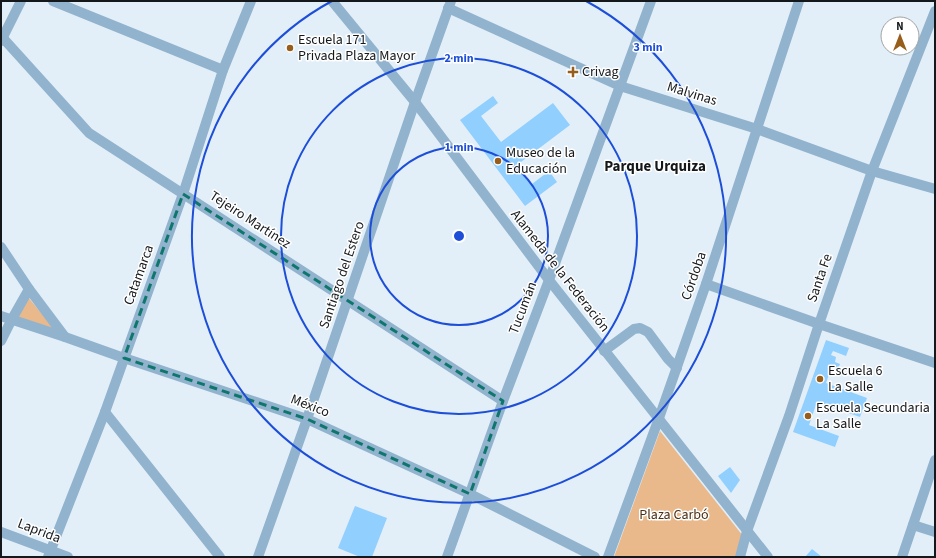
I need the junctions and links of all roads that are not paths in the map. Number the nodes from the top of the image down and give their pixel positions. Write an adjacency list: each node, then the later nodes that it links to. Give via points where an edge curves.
1 (21, 1): 9 (street)
2 (53, 1): 10 (street)
3 (251, 1): 10 (street, Catamarca)
4 (332, 1): 12 (street, Alameda de la Federación)
5 (651, 1): 11 (street, Tucumán)
6 (799, 1): 13 (street, Córdoba)
7 (449, 5): 11 (street, Malvinas); 12 (street, Santiago del Estero)
8 (935, 11): 14 (street, Santa Fe)
9 (2, 40): 16 (street, Tejeiro Martínez, via 89,133)
10 (223, 70): 16 (street, Catamarca)
11 (620, 86): 13 (street, Malvinas); 18 (street, Tucumán)
12 (415, 102): 18 (street, Alameda de la Federación); 21 (street, Santiago del Estero)
13 (757, 129): 14 (street, Malvinas); 19 (street, Córdoba)
14 (872, 171): 15 (street, Malvinas); 24 (street, Santa Fe)
15 (935, 189)
16 (183, 194): 21 (street, Tejeiro Martínez); 28 (street, Catamarca)
17 (1, 247): 20 (street)
18 (549, 280): 27 (street, Alameda de la Federación); 31 (street, Tucumán)
19 (706, 284): 24 (street); 30 (street, Córdoba)
20 (29, 290): 23 (street); 25 (street)
21 (348, 300): 31 (street, Tejeiro Martínez); 34 (street, Santiago del Estero)
22 (1, 316): 23 (street, México)
23 (12, 319): 25 (street, México); 26 (street)
24 (819, 324): 29 (street); 38 (street, Santa Fe)
25 (65, 337): 28 (street, México)
26 (1, 341)
27 (604, 351): 30 (street, via 634,329 640,328 648,332); 33 (street, Alameda de la Federación)
28 (124, 358): 32 (street, Catamarca); 34 (street, México)
29 (935, 363)
30 (676, 368): 33 (street, Córdoba)
31 (503, 401): 36 (street, Tucumán)
32 (105, 412): 41 (street, Catamarca); 43 (street)
33 (659, 418): 38 (street, Alameda de la Federación); 47 (street, Córdoba)
34 (307, 419): 36 (street, México); 44 (street, Santiago del Estero)
35 (935, 460): 37 (street)
36 (470, 494): 45 (street, Tucumán); 46 (street, México)
37 (913, 525): 40 (street); 50 (street)
38 (747, 531): 48 (street, Santa Fe); 49 (street, Alameda de la Federación)
39 (1, 532): 41 (street, Laprida)
40 (935, 532)
41 (50, 554): 42 (street, Laprida)
42 (68, 557)
43 (220, 557)
44 (258, 557)
45 (447, 557)
46 (595, 557)
47 (608, 557)
48 (740, 557)
49 (768, 557)
50 (902, 557)

